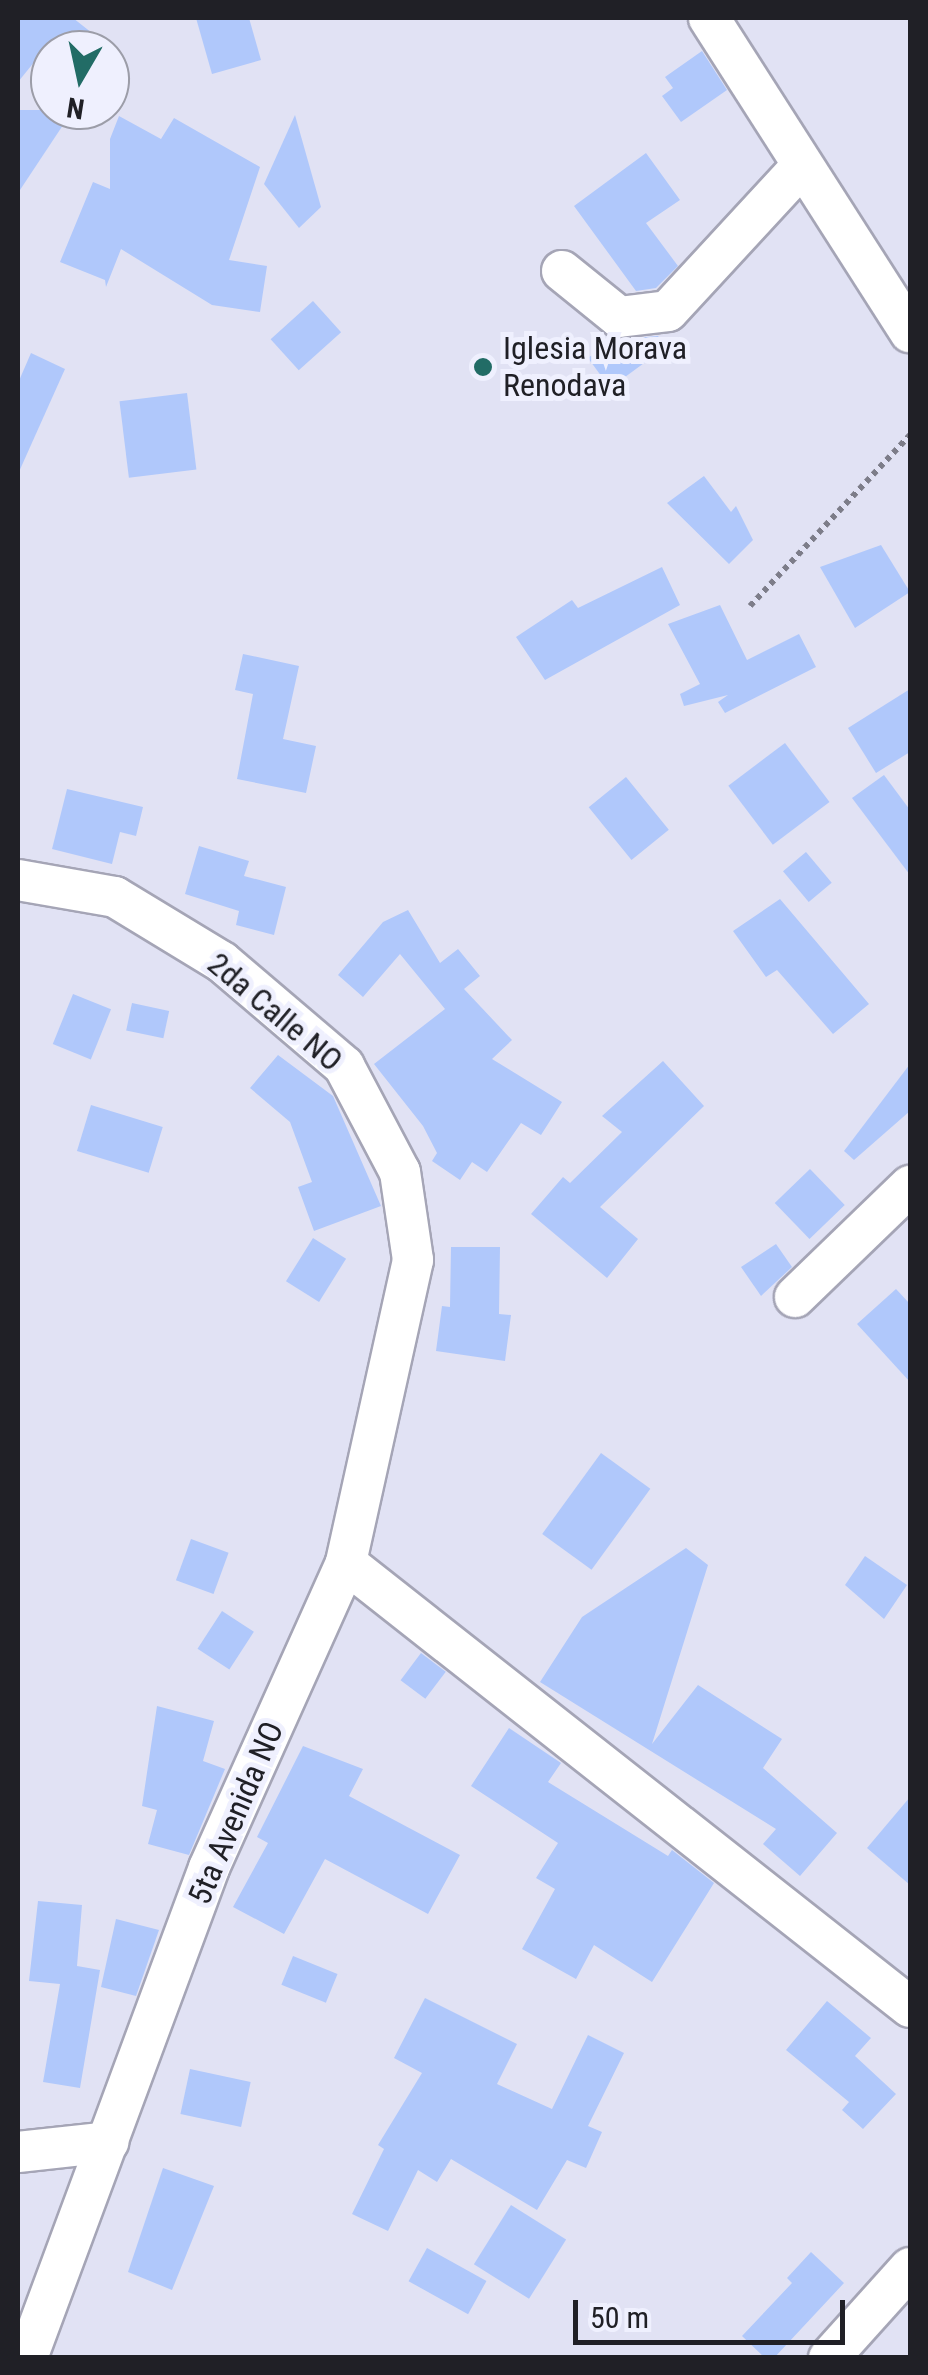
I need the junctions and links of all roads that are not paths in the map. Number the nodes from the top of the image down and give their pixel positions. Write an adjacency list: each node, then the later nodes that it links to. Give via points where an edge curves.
1 (709, 18): 2 (street)
2 (801, 167): 3 (street, via 668,311 618,318); 4 (street)
3 (562, 271)
4 (910, 332)
5 (18, 880): 7 (street, 2da Calle NO, via 115,897 222,962 344,1066 400,1172)
6 (910, 1186): 8 (street)
7 (414, 1260): 9 (street, 5ta Avenida NO)
8 (795, 1297)
9 (346, 1563): 10 (street); 11 (street, 5ta Avenida NO, via 209,1868)
10 (910, 2007)
11 (108, 2142): 12 (street); 14 (street, 5ta Avenida NO)
12 (18, 2152)
13 (910, 2268): 15 (street)
14 (27, 2358)
15 (829, 2358)

